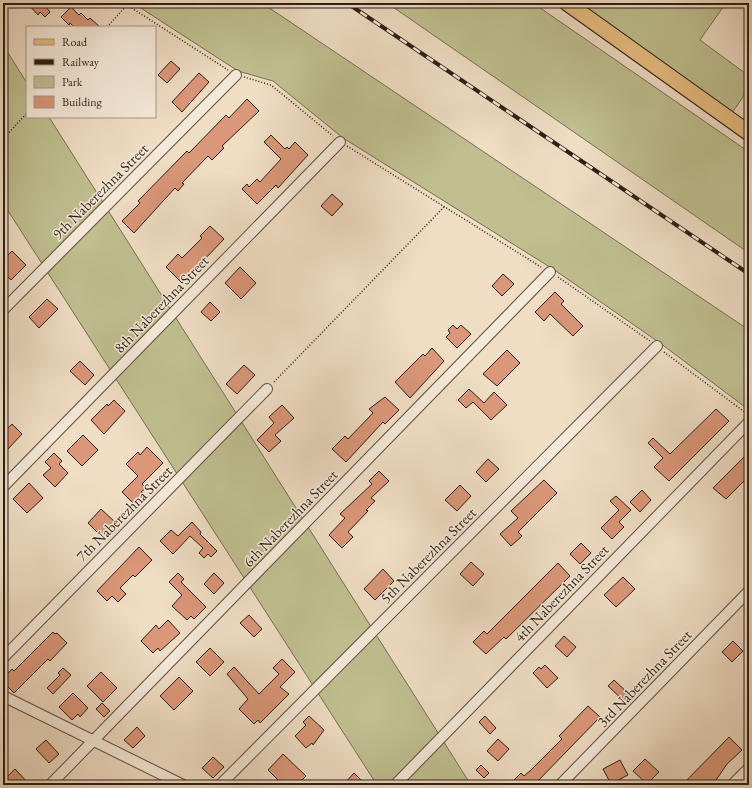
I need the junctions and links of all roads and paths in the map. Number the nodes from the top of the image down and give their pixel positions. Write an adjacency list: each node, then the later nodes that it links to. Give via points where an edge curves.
1 (124, 3): 3 (path)
2 (570, 4): 7 (main road)
3 (127, 5): 4 (path); 5 (path)
4 (108, 26)
5 (236, 75): 9 (path, via 271,85); 12 (street, 9th Naberezhna Street)
6 (26, 114): 8 (path)
7 (749, 133)
8 (3, 139)
9 (340, 142): 10 (path); 17 (street, 8th Naberezhna Street)
10 (444, 206): 11 (path); 14 (path)
11 (550, 272): 13 (path); 21 (street, 6th Naberezhna Street)
12 (3, 310)
13 (657, 346): 15 (path); 25 (street, 5th Naberezhna Street)
14 (267, 389): 19 (street, 7th Naberezhna Street)
15 (749, 415)
16 (749, 422): 26 (street, 4th Naberezhna Street)
17 (3, 487)
18 (749, 591): 27 (street, 3rd Naberezhna Street)
19 (3, 658)
20 (3, 696): 21 (street)
21 (94, 741): 23 (street, 6th Naberezhna Street); 24 (street)
22 (749, 768): 28 (street)
23 (50, 785)
24 (183, 785)
25 (220, 785)
26 (395, 785)
27 (560, 785)
28 (732, 785)

